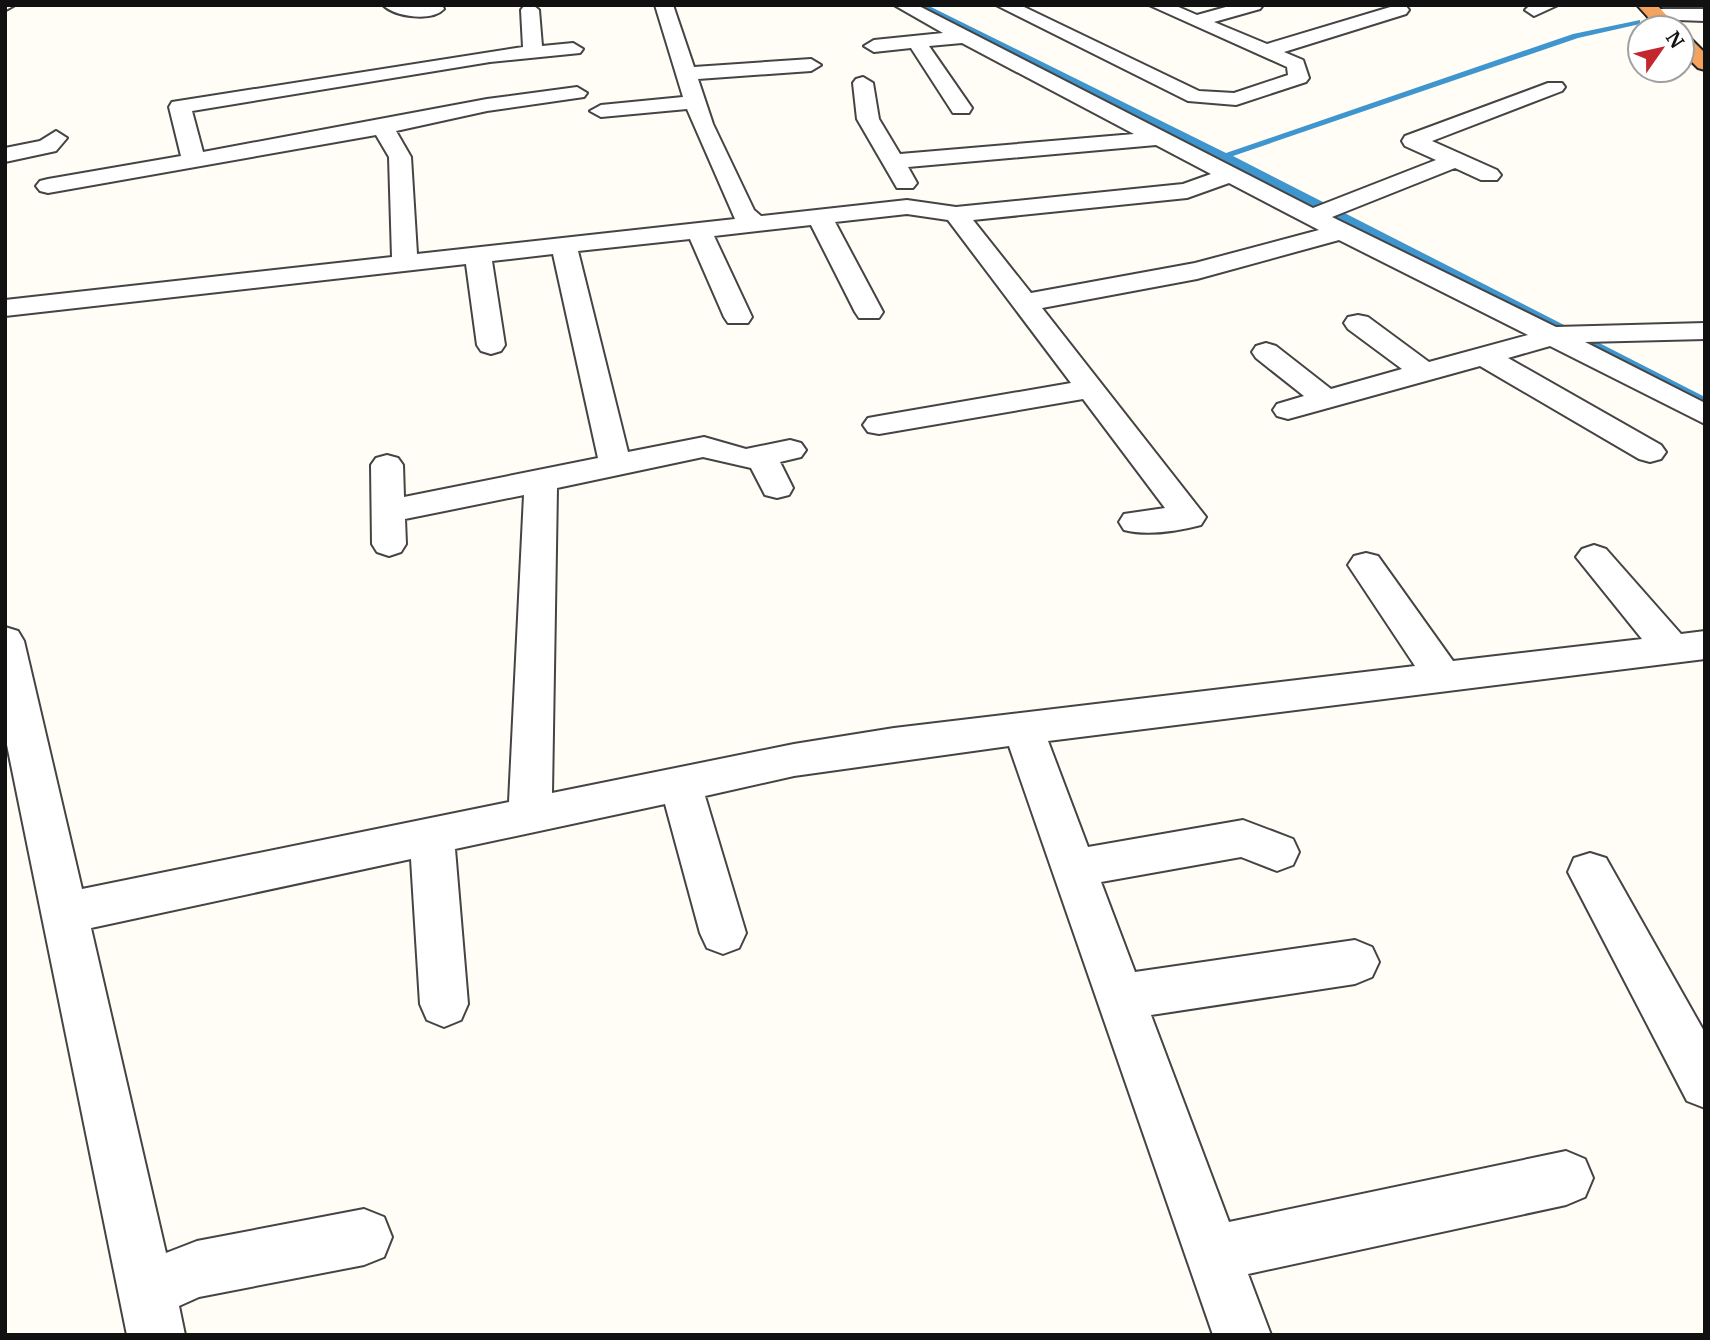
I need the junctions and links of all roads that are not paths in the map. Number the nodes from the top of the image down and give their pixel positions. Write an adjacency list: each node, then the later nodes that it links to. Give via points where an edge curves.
1 (392, 5): 7 (street, via 404,10)
2 (664, 5): 21 (street)
3 (903, 5): 13 (street)
4 (1006, 5): 18 (street, via 1195,97 1236,99 1299,78 1296,64)
5 (1158, 5): 11 (street)
6 (1254, 5): 11 (street)
7 (435, 9)
8 (530, 10): 17 (street)
9 (1400, 10): 10 (street)
10 (1374, 18): 12 (street); 18 (street)
11 (1196, 21): 18 (street)
12 (1409, 30)
13 (964, 37): 14 (street); 33 (street)
14 (917, 43): 15 (street); 29 (street)
15 (874, 46)
16 (573, 49): 17 (street)
17 (533, 51): 19 (street)
18 (1266, 51)
19 (490, 56): 28 (street); 35 (street, via 180,107)
20 (811, 65): 21 (street)
21 (687, 75): 27 (street)
22 (863, 83): 37 (street, via 868,119)
23 (1499, 87): 26 (street)
24 (1555, 87): 26 (street)
25 (577, 93): 28 (street)
26 (1527, 98): 36 (street, via 1407,138)
27 (696, 102): 30 (street); 45 (street, via 743,214)
28 (487, 105): 31 (street)
29 (961, 108)
30 (601, 111)
31 (383, 127): 35 (street); 49 (street, via 400,157)
32 (56, 138): 34 (street, via 48,146)
33 (1161, 138): 37 (street); 38 (street)
34 (5, 155)
35 (194, 160): 40 (street)
36 (1456, 160): 39 (street); 43 (street)
37 (891, 162): 41 (street)
38 (1231, 174): 42 (street, via 1187,191); 43 (street)
39 (1489, 175)
40 (48, 186)
41 (922, 208): 42 (street); 44 (street)
42 (956, 214): 50 (street)
43 (1329, 216): 50 (street, via 1197,271); 56 (street, via 1401,259)
44 (820, 218): 45 (street); 52 (street)
45 (756, 225): 46 (street)
46 (700, 232): 47 (street); 53 (street)
47 (565, 247): 48 (street); 69 (street)
48 (478, 256): 49 (street); 57 (street)
49 (405, 264): 51 (street)
50 (1023, 303): 61 (street)
51 (5, 308)
52 (869, 312)
53 (738, 317)
54 (1357, 323): 60 (street)
55 (1705, 331): 56 (street)
56 (1565, 334): 59 (street); 64 (street)
57 (491, 345)
58 (1266, 352): 62 (street)
59 (1483, 356): 60 (street); 68 (street)
60 (1425, 373): 62 (street)
61 (1089, 389): 65 (street); 74 (street, via 1189,517)
62 (1327, 400): 63 (street)
63 (1288, 410)
64 (1705, 415)
65 (923, 418): 66 (street); 67 (street)
66 (879, 425)
67 (940, 445)
68 (1650, 452)
69 (615, 464): 71 (street); 72 (street, via 704,447 745,459 775,453)
70 (387, 465): 73 (street)
71 (541, 481): 73 (street); 83 (street)
72 (777, 488)
73 (389, 511): 75 (street)
74 (1136, 522)
75 (389, 544)
76 (1594, 557): 79 (street)
77 (1366, 565): 80 (street)
78 (5, 641): 88 (street)
79 (1687, 646): 80 (street)
80 (1442, 675): 81 (street)
81 (1023, 728): 82 (street, via 894,744); 86 (street)
82 (680, 784): 83 (street); 89 (street)
83 (530, 815): 84 (street)
84 (432, 836): 88 (street); 92 (street)
85 (1277, 852): 86 (street, via 1243,838)
86 (1075, 868): 91 (street)
87 (1590, 872): 93 (street)
88 (65, 913): 97 (street)
89 (723, 933)
90 (1356, 962): 91 (street)
91 (1122, 997): 96 (street)
92 (444, 1004)
93 (1705, 1083)
94 (1566, 1178): 96 (street)
95 (364, 1237): 97 (street, via 197,1269)
96 (1213, 1254): 98 (street)
97 (151, 1313)
98 (1242, 1335)

